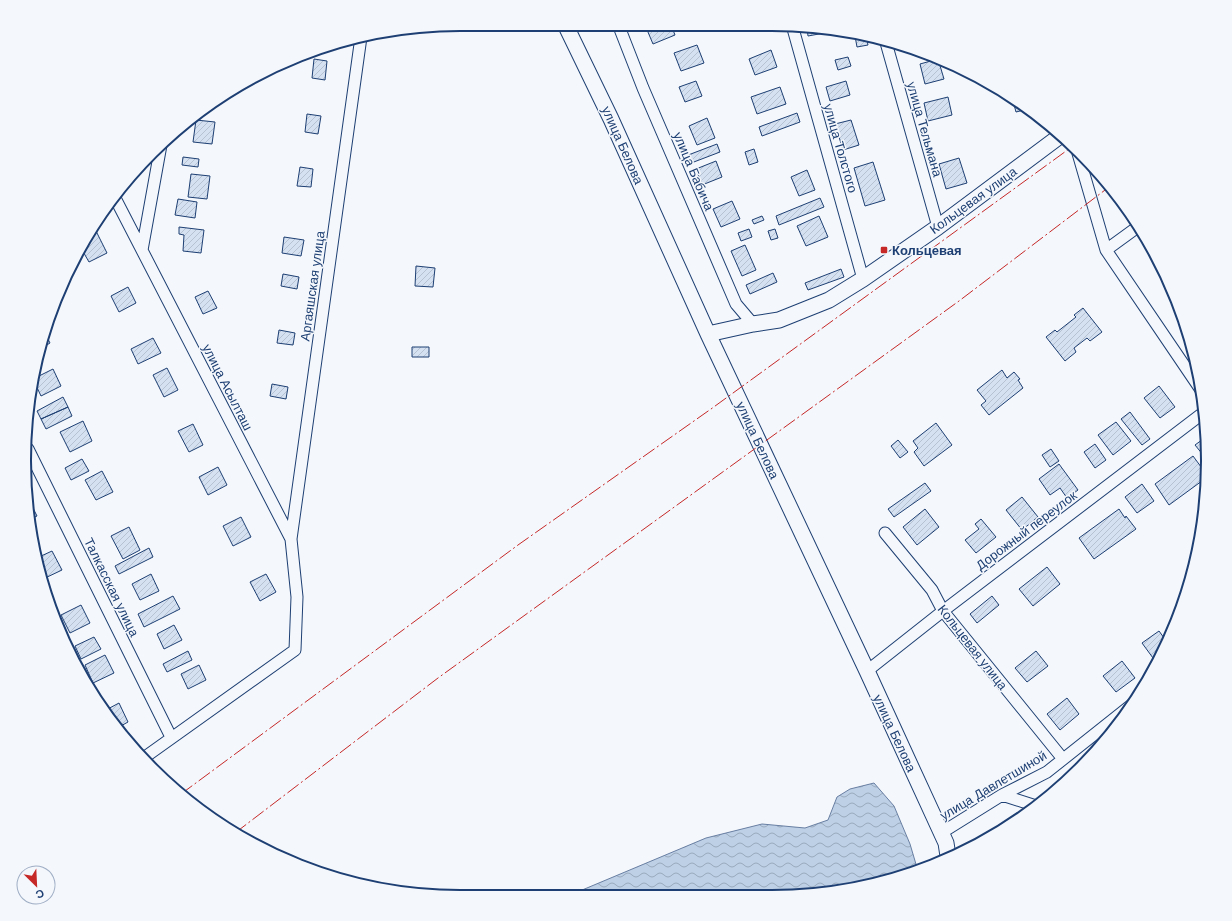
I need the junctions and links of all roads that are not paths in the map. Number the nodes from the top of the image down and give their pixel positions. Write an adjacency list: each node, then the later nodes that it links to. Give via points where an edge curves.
1 (569, 31): 16 (main road, улица Белова)
2 (621, 31): 15 (street, улица Бабича, via 736,304)
3 (794, 32): 14 (street, улица Толстого)
4 (360, 43): 21 (street, Аргаяшская улица)
5 (888, 48): 10 (street, улица Тельмана)
6 (1056, 139): 10 (main road, Кольцевая улица)
7 (159, 155): 12 (street)
8 (1081, 163): 13 (street)
9 (117, 203): 12 (street, улица Асылташ)
10 (938, 227): 14 (main road, Кольцевая улица)
11 (1134, 230): 13 (street)
12 (142, 250): 21 (street, улица Асылташ)
13 (1106, 250): 17 (street)
14 (863, 279): 15 (main road, Кольцевая улица, via 829,300 779,320)
15 (753, 324): 16 (main road, Кольцевая улица)
16 (708, 334): 23 (main road, улица Белова)
17 (1193, 379)
18 (1198, 417): 22 (street, Дорожный переулок)
19 (31, 455): 25 (street, Талкасская улица)
20 (885, 533): 22 (street, Кольцевая улица, via 932,590)
21 (291, 539): 25 (street, улица Асылташ, via 297,597 295,650)
22 (943, 611): 23 (street, Дорожный переулок); 27 (street, Кольцевая улица)
23 (867, 671): 30 (main road, улица Белова)
24 (1115, 718): 27 (street, улица Давлетшиной)
25 (171, 737): 26 (street)
26 (148, 754)
27 (1063, 759): 28 (street, улица Давлетшиной, via 1047,772)
28 (1002, 795): 29 (street); 30 (street, улица Давлетшиной)
29 (1029, 804)
30 (941, 833): 31 (main road, улица Белова)
31 (947, 852)

